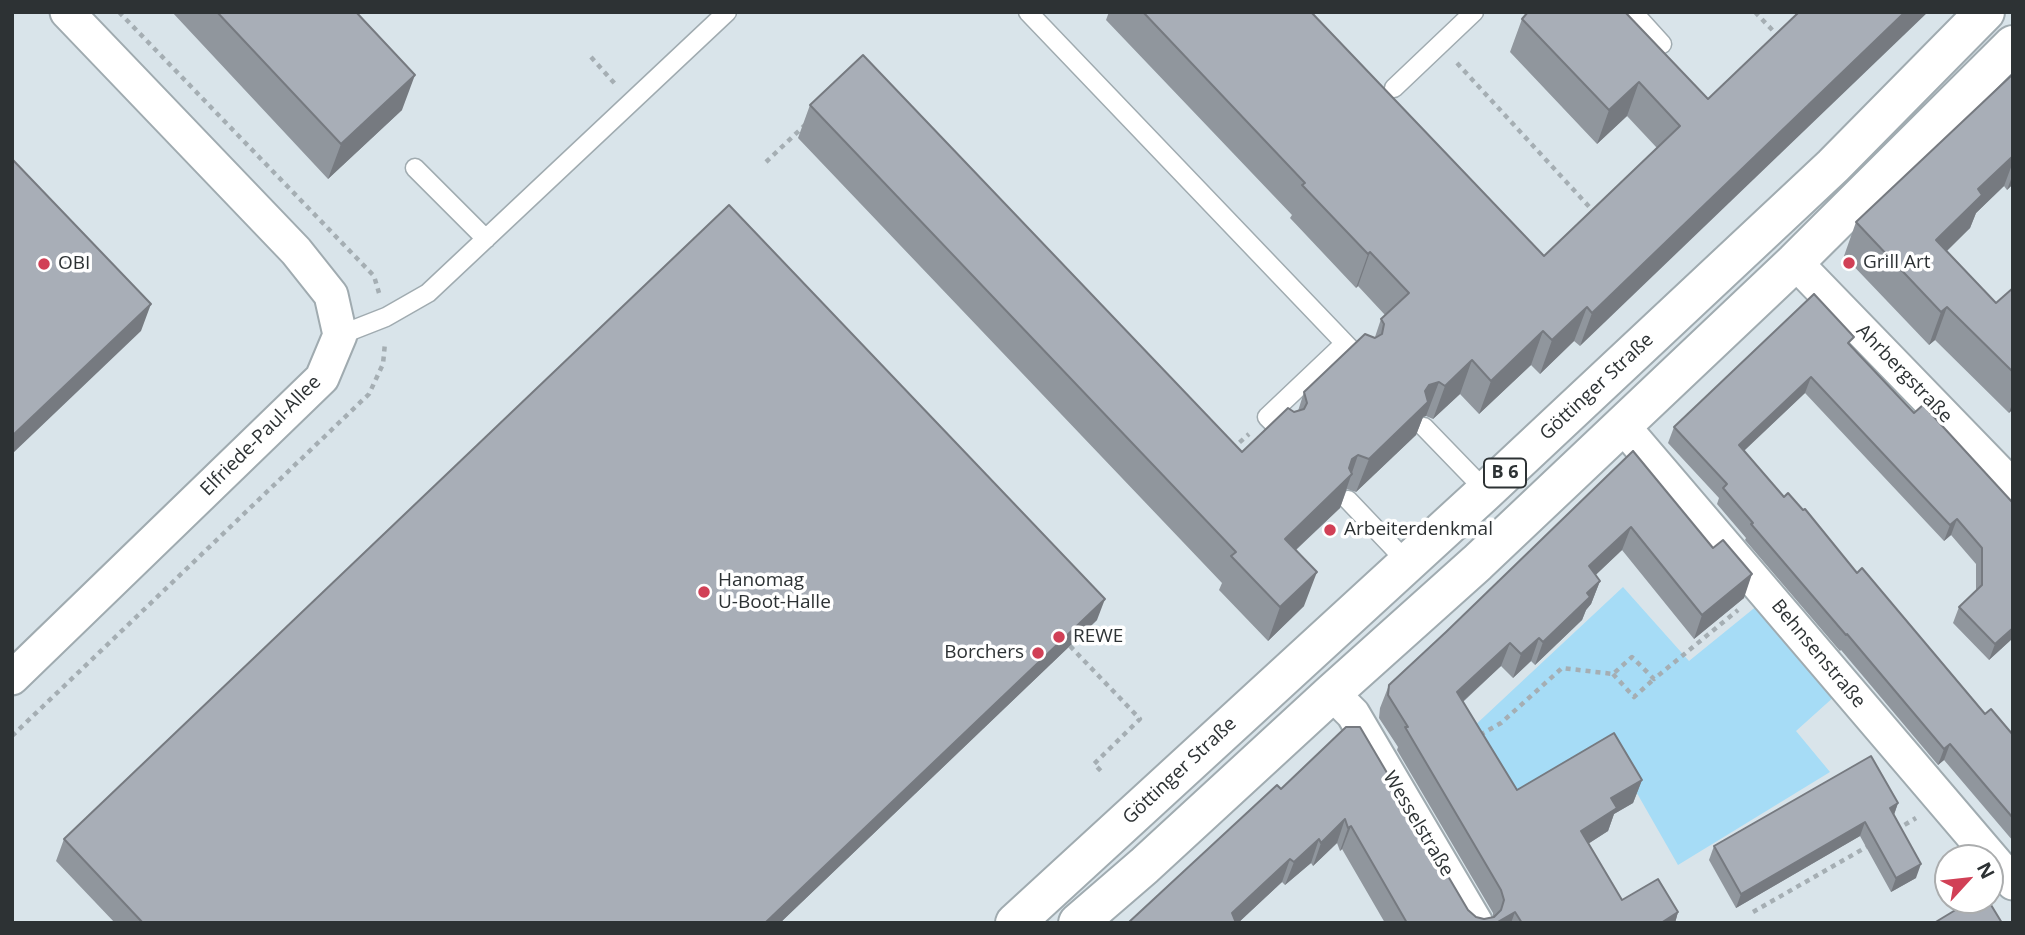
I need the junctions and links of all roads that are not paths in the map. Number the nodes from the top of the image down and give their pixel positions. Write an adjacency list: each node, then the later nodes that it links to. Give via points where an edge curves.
1 (67, 12): 13 (street, via 296,251 331,295)
2 (727, 12): 11 (lane)
3 (1028, 12): 14 (lane)
4 (1474, 12): 9 (lane)
5 (1633, 12): 7 (lane)
6 (1985, 12): 20 (main road, Göttinger Straße / B 6, via 1833,166)
7 (1662, 44)
8 (2013, 45): 12 (main road, B 6)
9 (1394, 89)
10 (415, 168): 11 (lane)
11 (486, 239): 13 (lane, via 428,293 386,317)
12 (1795, 262): 16 (main road, B 6); 19 (street, Ahrbergstraße)
13 (340, 335): 23 (street, Elfriede-Paul-Allee, via 322,379)
14 (1344, 344): 15 (lane); 18 (lane, via 1267,417)
15 (1361, 360)
16 (1622, 425): 24 (main road, B 6); 25 (street, Behnsenstraße)
17 (1424, 427): 20 (lane)
18 (1284, 434)
19 (2013, 486)
20 (1486, 491): 22 (main road, Göttinger Straße / B 6)
21 (1348, 500): 22 (lane)
22 (1408, 563): 26 (main road, Göttinger Straße / B 6)
23 (12, 678)
24 (1332, 693): 27 (main road, B 6); 28 (street, Wesselstraße, via 1353,714)
25 (2013, 883)
26 (1015, 923)
27 (1078, 923)
28 (1476, 923)

